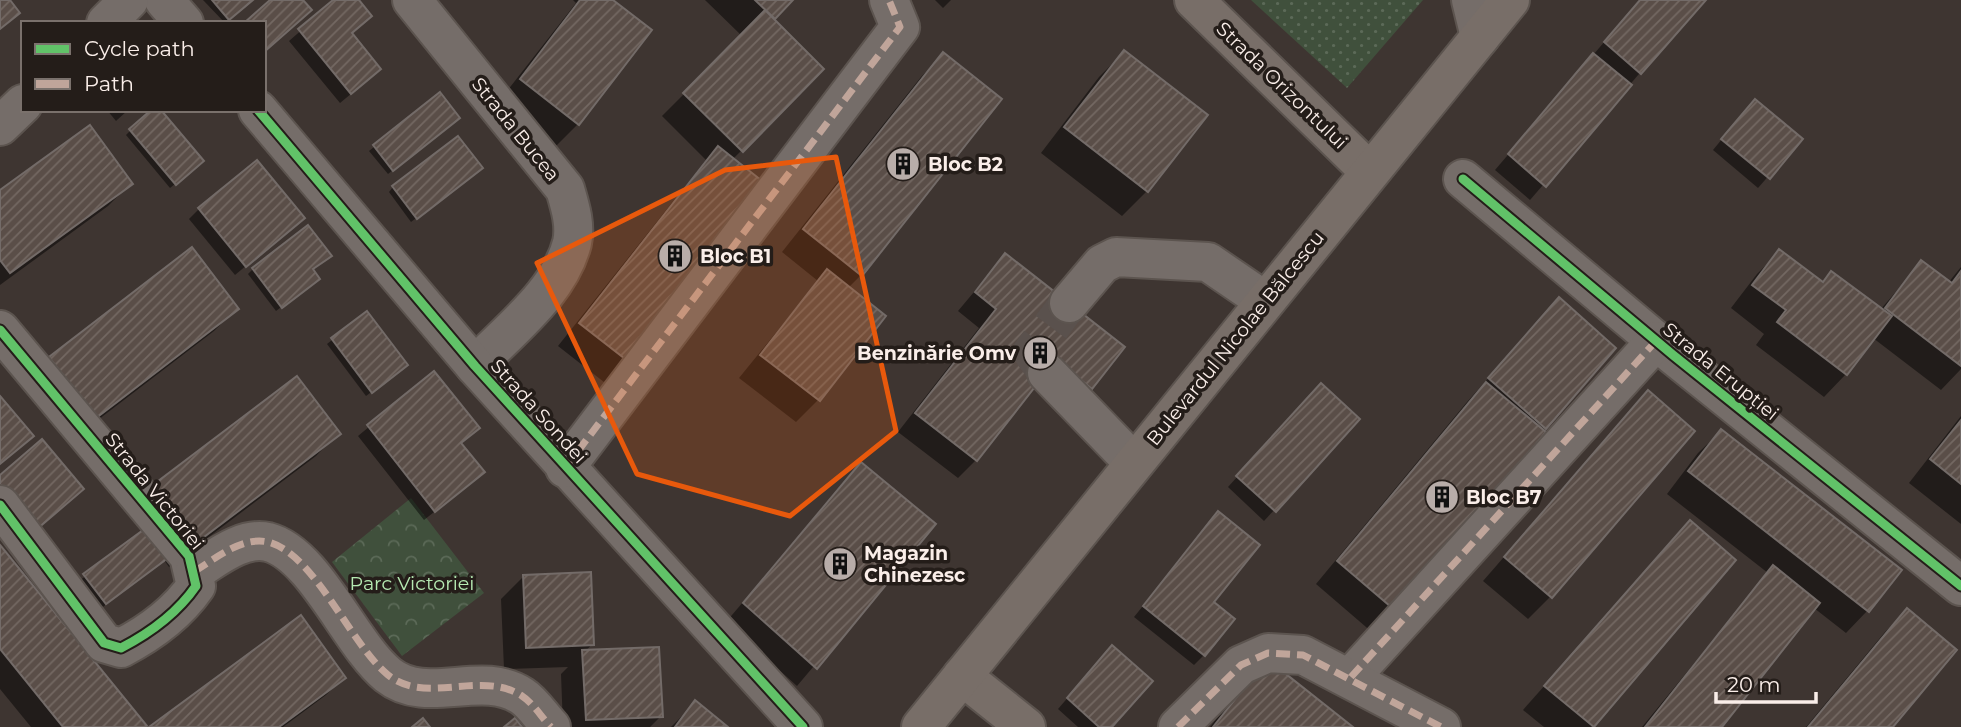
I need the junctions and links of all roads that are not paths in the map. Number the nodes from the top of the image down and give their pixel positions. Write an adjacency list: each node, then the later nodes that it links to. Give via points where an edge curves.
1 (130, 0): 8 (street)
2 (164, 0): 9 (street)
3 (412, 0): 20 (street, Strada Bucea, via 565,189 572,214 573,241 558,278)
4 (1194, 0): 14 (main road, Strada Orizontului)
5 (1471, 0): 10 (street)
6 (1510, 0): 10 (main road, Bulevardul Nicolae Bălcescu)
7 (895, 13): 23 (street, Strada Sondei)
8 (108, 21)
9 (182, 21)
10 (1480, 37): 14 (main road, Bulevardul Nicolae Bălcescu)
11 (21, 106): 13 (street)
12 (260, 112): 20 (street, Strada Sondei)
13 (0, 126)
14 (1369, 171): 16 (main road, Bulevardul Nicolae Bălcescu)
15 (1463, 178): 19 (street, Strada Erupției)
16 (1265, 301): 17 (street, via 1208,262 1116,257 1102,264); 22 (main road, Bulevardul Nicolae Bălcescu)
17 (1069, 303)
18 (0, 330): 25 (street, Strada Victoriei, via 189,556)
19 (1656, 341): 26 (street, Strada Erupției); 28 (street, Strada Erupției)
20 (475, 366): 23 (street, Strada Sondei)
21 (1047, 373): 22 (street)
22 (1134, 463): 27 (main road, Bulevardul Nicolae Bălcescu)
23 (565, 468): 30 (street, Strada Sondei)
24 (0, 505): 25 (street, Strada Victoriei, via 104,643 121,648 184,603 197,586)
25 (195, 571): 29 (street, Strada Victoriei, via 230,549 251,541 268,542 302,566 372,660 390,677 415,689 491,685 522,696)
26 (1961, 586)
27 (962, 676): 31 (main road, Bulevardul Nicolae Bălcescu); 32 (main road)
28 (1351, 677): 33 (street, via 1303,655 1268,653 1241,665); 34 (street)
29 (551, 727)
30 (803, 727)
31 (921, 727)
32 (1026, 727)
33 (1178, 727)
34 (1441, 727)

